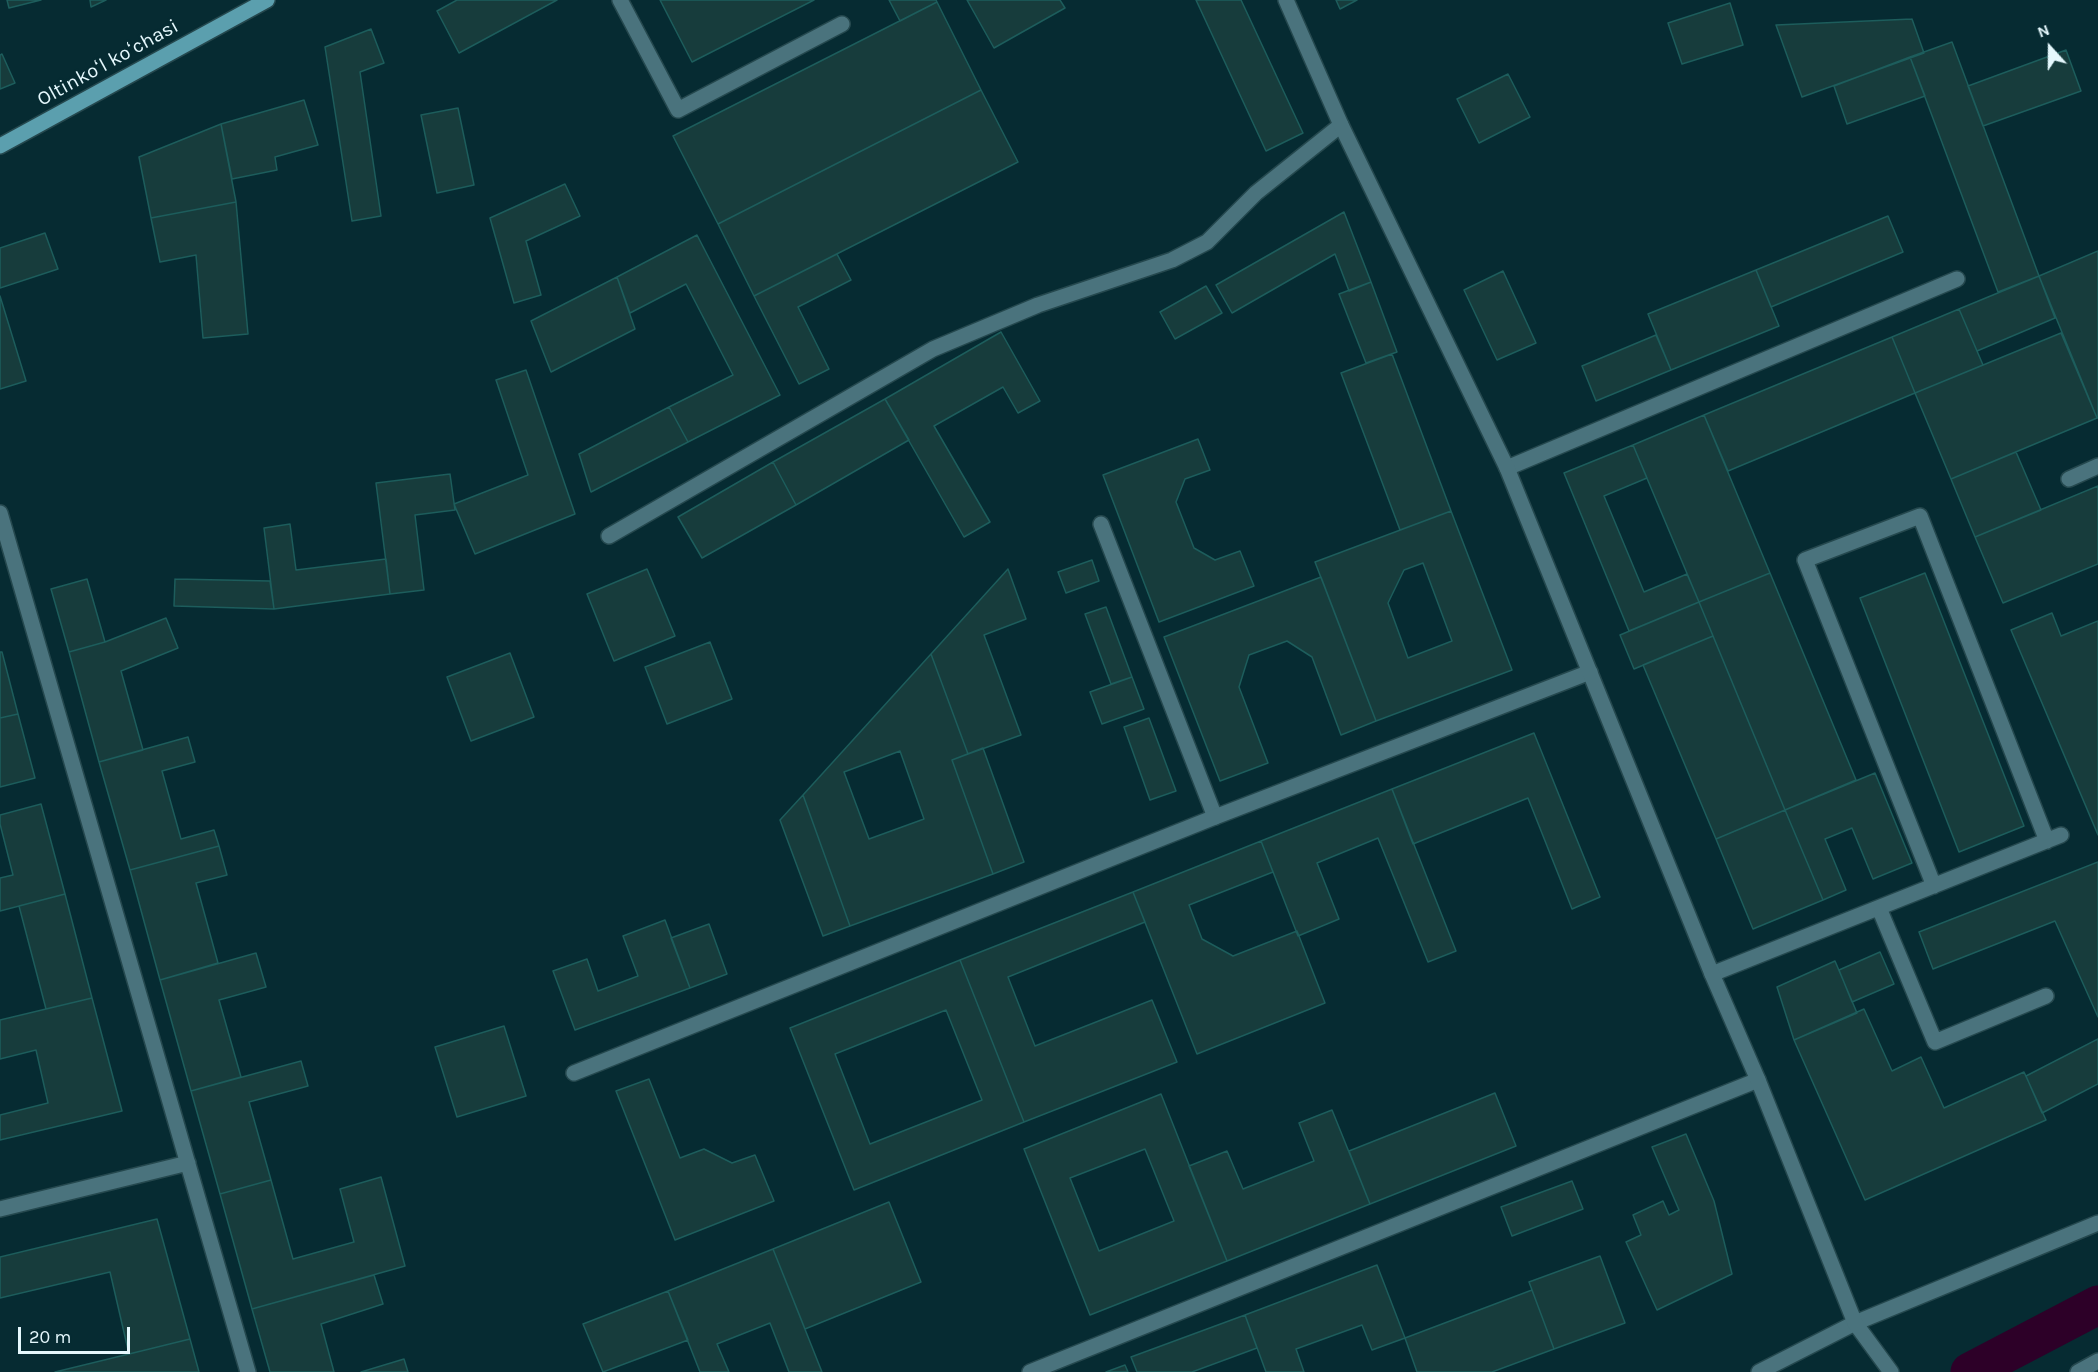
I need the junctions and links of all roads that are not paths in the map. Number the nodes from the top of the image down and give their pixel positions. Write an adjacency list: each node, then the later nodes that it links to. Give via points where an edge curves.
1 (267, 0): 6 (main road, Oltinkoʻl koʻchasi)
2 (620, 0): 4 (street, via 678,110)
3 (1286, 0): 5 (street)
4 (842, 24)
5 (1341, 125): 9 (street); 13 (street, via 1256,193 1207,242 1172,260 1038,305 933,349)
6 (0, 146)
7 (1957, 279): 9 (street)
8 (2098, 466): 10 (street)
9 (1507, 468): 14 (street)
10 (2069, 479)
11 (0, 513): 22 (street)
12 (1101, 524): 15 (street)
13 (609, 536)
14 (1590, 672): 15 (street); 18 (street)
15 (1215, 817): 20 (street)
16 (1934, 886): 16 (street, via 2054,838 1920,516 1805,560); 17 (street)
17 (1879, 908): 18 (street); 19 (street, via 1935,1042)
18 (1712, 974): 21 (street)
19 (2046, 996)
20 (574, 1073)
21 (1758, 1080): 25 (street); 28 (street)
22 (188, 1163): 23 (street); 27 (street)
23 (0, 1209)
24 (2098, 1223): 25 (street)
25 (1855, 1323): 29 (street); 30 (street)
26 (2098, 1361): 31 (street)
27 (248, 1372)
28 (1030, 1372)
29 (1759, 1372)
30 (1891, 1372)
31 (2078, 1372)

